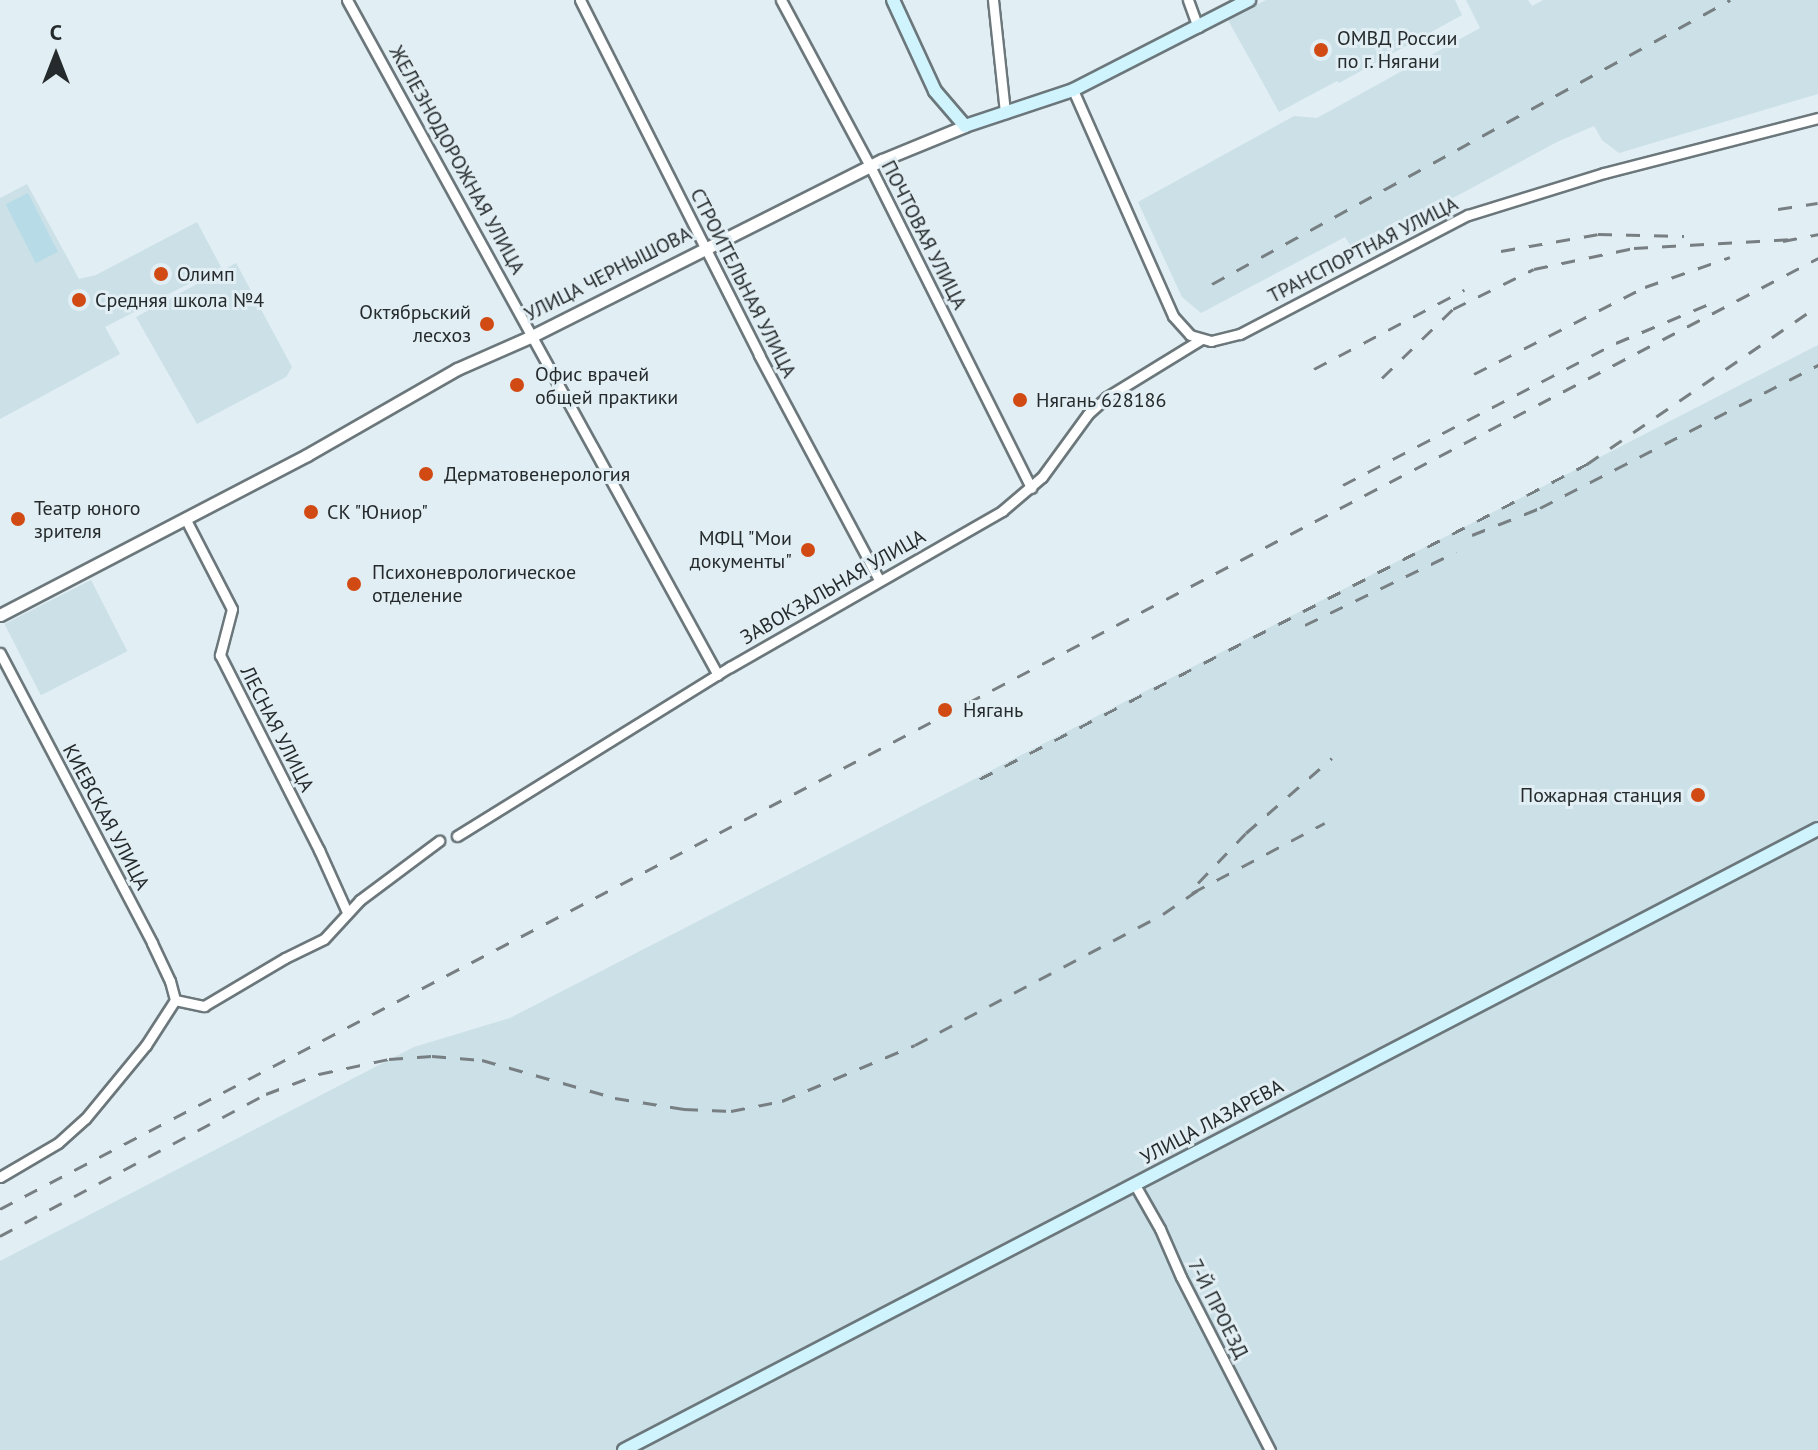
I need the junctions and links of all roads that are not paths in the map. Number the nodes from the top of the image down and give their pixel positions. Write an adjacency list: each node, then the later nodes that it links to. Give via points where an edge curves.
1 (347, 0): 15 (street, ЖЕЛЕЗНОДОРОЖНАЯ УЛИЦА)
2 (580, 0): 14 (street, СТРОИТЕЛЬНАЯ УЛИЦА)
3 (781, 0): 13 (street, ПОЧТОВАЯ УЛИЦА)
4 (893, 0): 12 (main road, via 935,91)
5 (993, 0): 10 (street)
6 (1188, 0): 8 (street)
7 (1249, 0): 8 (main road, УЛИЦА ЧЕРНЫШОВА)
8 (1198, 27): 9 (main road, УЛИЦА ЧЕРНЫШОВА)
9 (1073, 90): 10 (main road, УЛИЦА ЧЕРНЫШОВА); 16 (street, via 1166,304 1181,328)
10 (1005, 113): 12 (main road, УЛИЦА ЧЕРНЫШОВА)
11 (1818, 118): 16 (street, ТРАНСПОРТНАЯ УЛИЦА, via 1604,173 1468,215 1240,334)
12 (965, 126): 13 (street, УЛИЦА ЧЕРНЫШОВА)
13 (870, 166): 14 (street, УЛИЦА ЧЕРНЫШОВА); 17 (street, ПОЧТОВАЯ УЛИЦА)
14 (705, 247): 15 (street, УЛИЦА ЧЕРНЫШОВА); 19 (street, СТРОИТЕЛЬНАЯ УЛИЦА)
15 (530, 337): 18 (street, УЛИЦА ЧЕРНЫШОВА, via 437,379 344,435); 22 (street, ЖЕЛЕЗНОДОРОЖНАЯ УЛИЦА)
16 (1200, 340): 17 (street, ЗАВОКЗАЛЬНАЯ УЛИЦА, via 1107,397)
17 (1031, 488): 19 (street, ЗАВОКЗАЛЬНАЯ УЛИЦА, via 1002,511)
18 (185, 518): 20 (street, УЛИЦА ЧЕРНЫШОВА); 26 (street, ЛЕСНАЯ УЛИЦА, via 232,609 220,655)
19 (879, 580): 22 (street, ЗАВОКЗАЛЬНАЯ УЛИЦА)
20 (0, 615)
21 (0, 653): 27 (street, КИЕВСКАЯ УЛИЦА, via 152,943)
22 (718, 675): 24 (street, ЗАВОКЗАЛЬНАЯ УЛИЦА)
23 (1818, 829): 29 (main road, УЛИЦА ЛАЗАРЕВА)
24 (457, 836)
25 (439, 841): 26 (street)
26 (347, 912): 27 (street, via 324,939 213,1002 196,1007)
27 (175, 1000): 28 (street, via 146,1045 85,1119 58,1143)
28 (0, 1177)
29 (1135, 1185): 30 (main road, УЛИЦА ЛАЗАРЕВА); 31 (street, 7-Й ПРОЕЗД)
30 (624, 1450)
31 (1270, 1450)

